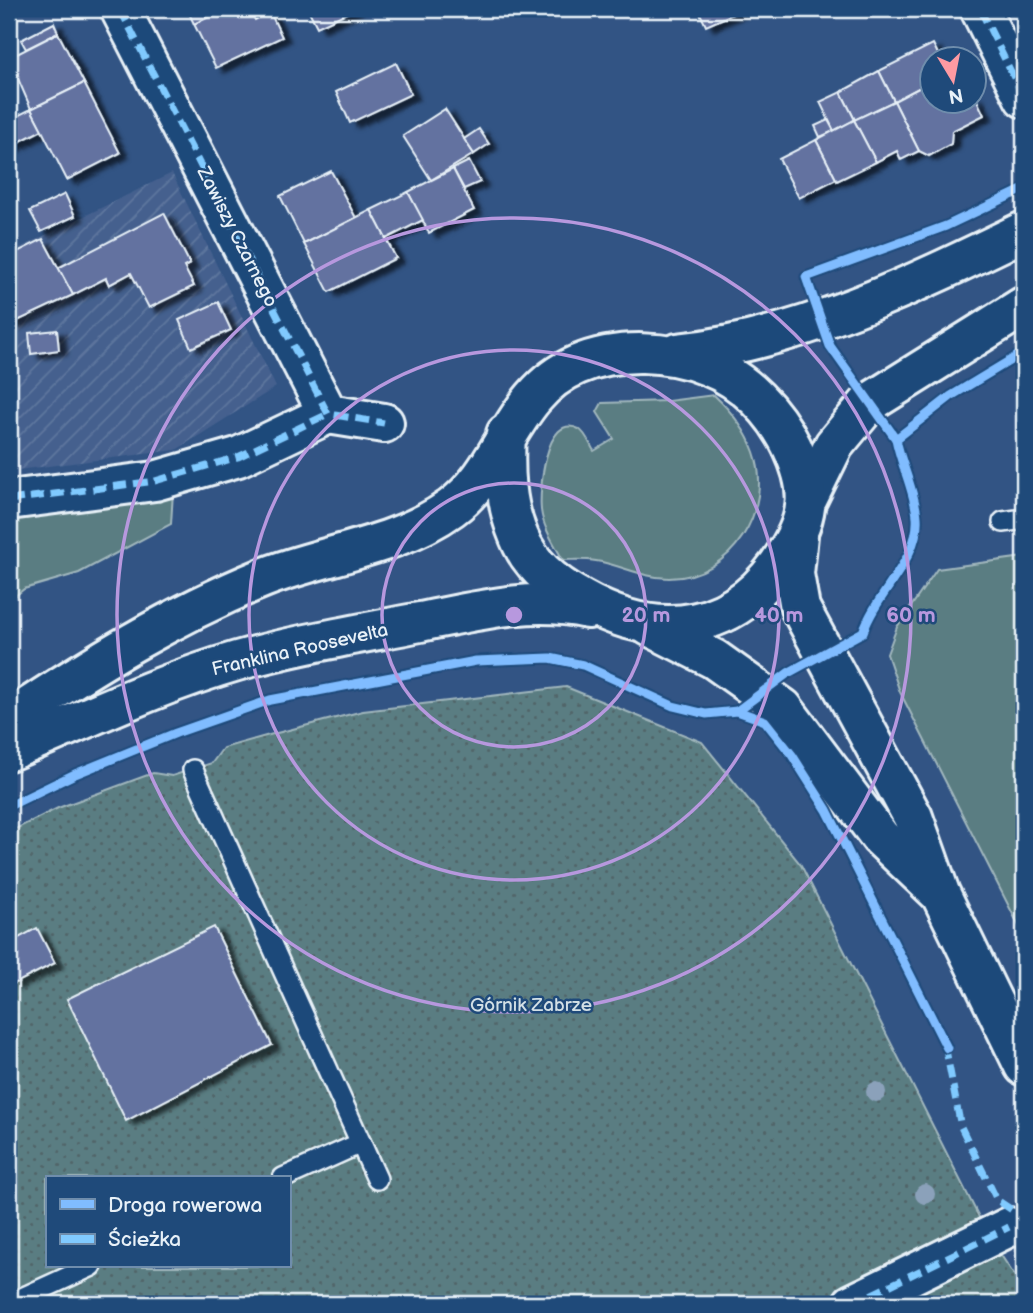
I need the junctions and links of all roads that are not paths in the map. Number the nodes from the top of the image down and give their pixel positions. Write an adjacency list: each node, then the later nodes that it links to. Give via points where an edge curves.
1 (120, 9): 7 (street, Zawiszy Czarnego)
2 (979, 9): 3 (street)
3 (1024, 97)
4 (1024, 231): 6 (street, via 888,294 780,332 739,344)
5 (1024, 306): 10 (street, via 869,403 834,446)
6 (659, 354): 9 (street, via 631,352 576,365 535,393); 10 (street, via 724,372 747,389 788,439)
7 (328, 414): 8 (street); 11 (street, via 238,457 155,481)
8 (384, 423)
9 (506, 434): 15 (street, via 508,503 520,540 536,565 559,587); 17 (street, via 473,490 449,510 406,531 231,591 97,661)
10 (808, 498): 14 (street)
11 (9, 500)
12 (1024, 519): 13 (lane)
13 (1003, 522)
14 (798, 535): 16 (street, via 761,588 737,605 714,617); 20 (street, via 794,573 800,608 913,817)
15 (603, 612): 16 (street); 18 (street, Franklina Roosevelta, via 532,603 302,645 156,689)
16 (649, 626): 20 (street, via 713,659 783,708 880,837)
17 (9, 720)
18 (9, 751)
19 (193, 770): 22 (lane)
20 (940, 893): 21 (street)
21 (1024, 1066)
22 (361, 1143): 23 (lane); 24 (lane)
23 (288, 1176)
24 (377, 1179)
25 (1009, 1227): 28 (street)
26 (88, 1268): 27 (lane)
27 (9, 1304)
28 (852, 1304)

